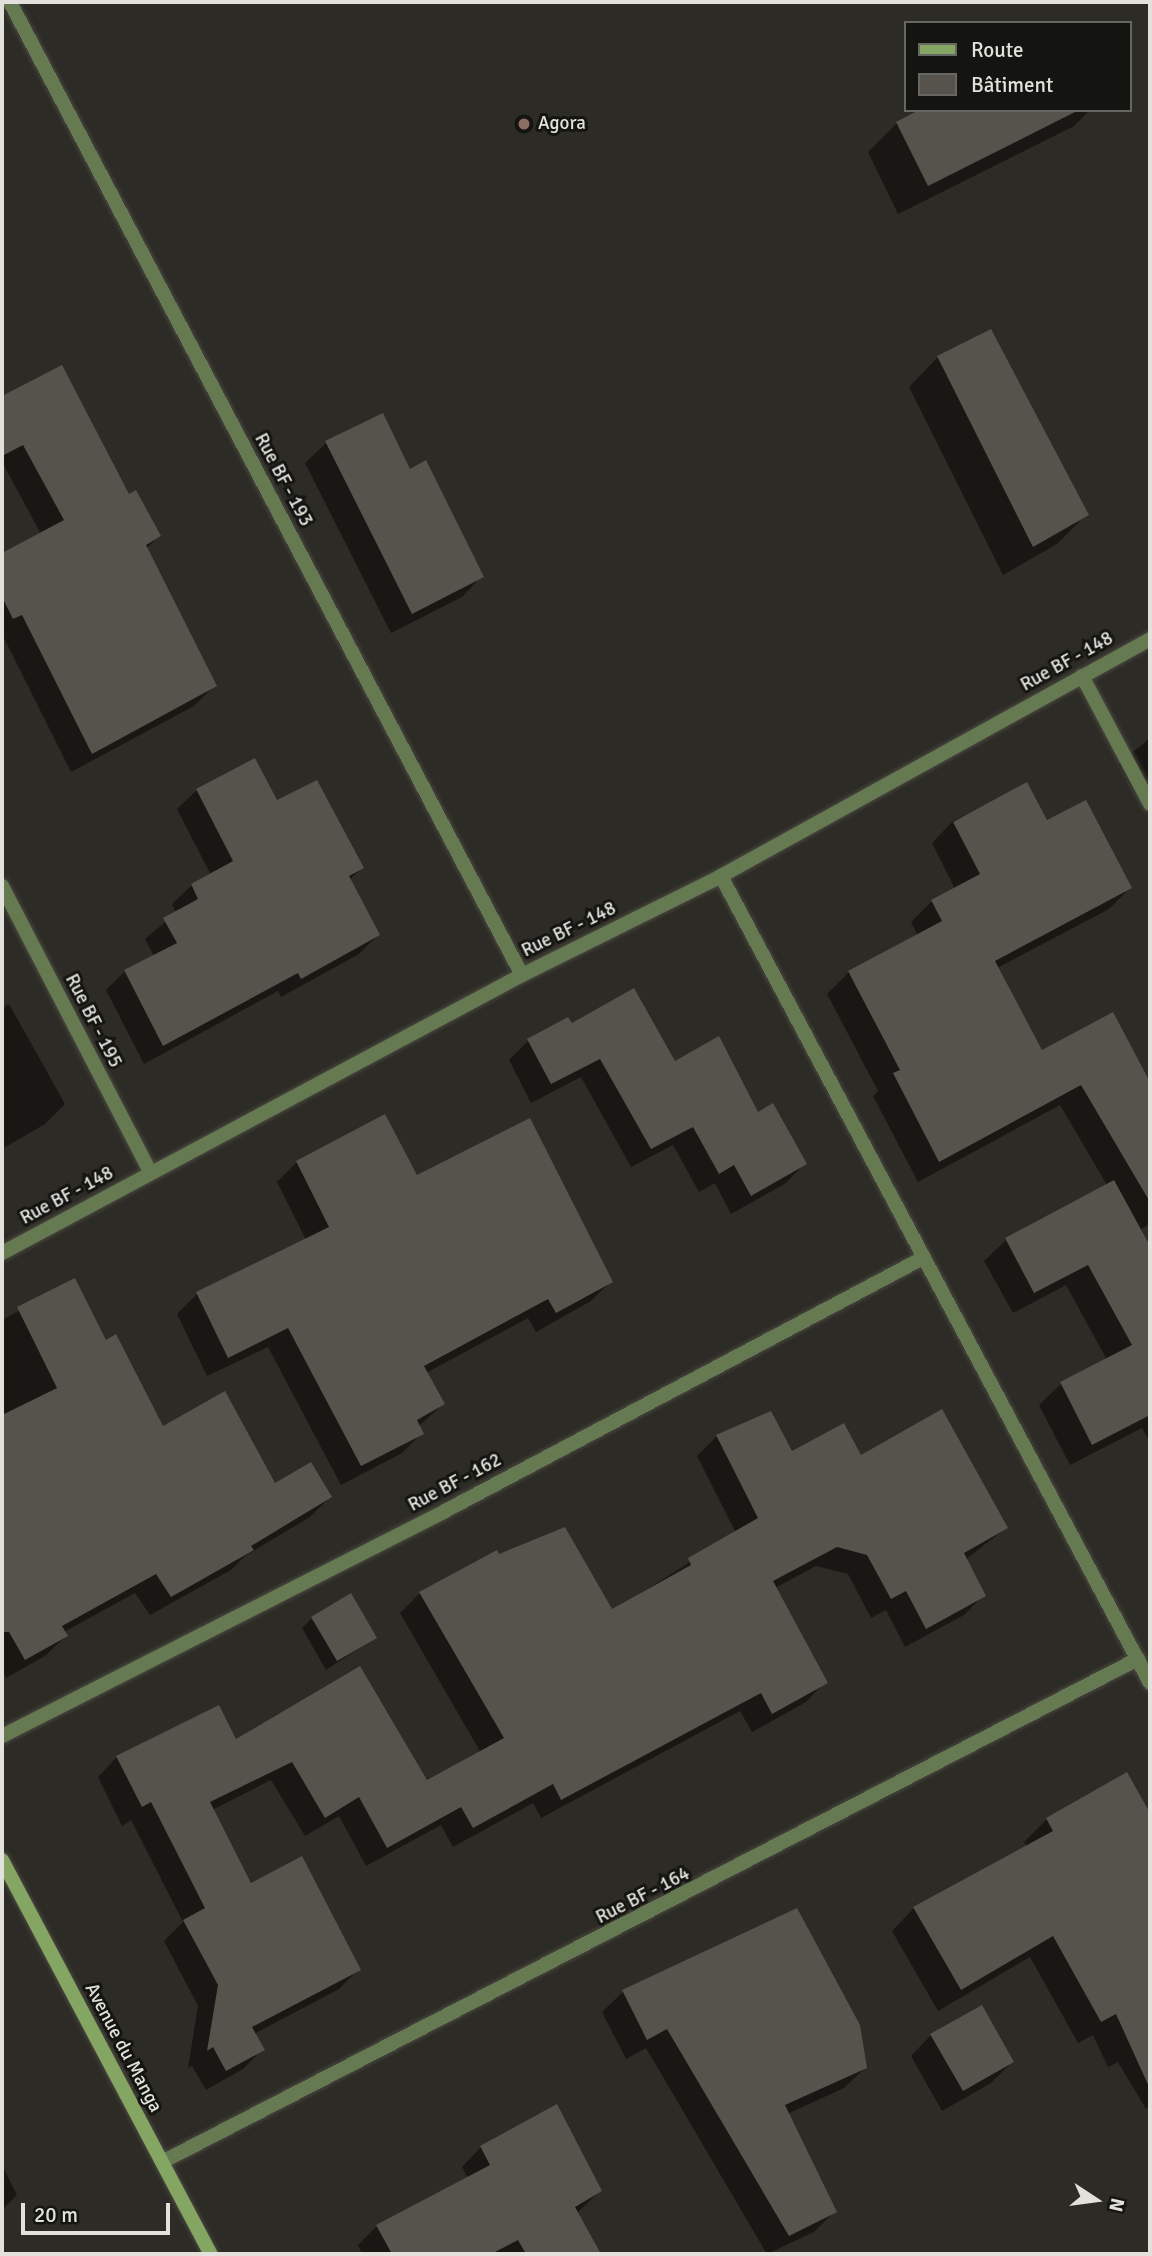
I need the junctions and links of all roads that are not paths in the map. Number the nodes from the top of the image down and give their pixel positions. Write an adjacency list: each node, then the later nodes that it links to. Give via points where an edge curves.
1 (10, 2): 7 (street, Rue BF - 193)
2 (1150, 639): 3 (street, Rue BF - 148)
3 (1082, 676): 4 (street); 5 (street, Rue BF - 148)
4 (1150, 804)
5 (721, 876): 7 (street, Rue BF - 148); 10 (street)
6 (2, 886): 8 (street, Rue BF - 195)
7 (522, 975): 8 (street, Rue BF - 148)
8 (151, 1173): 9 (street, Rue BF - 148)
9 (2, 1253)
10 (923, 1258): 11 (street); 13 (street, Rue BF - 162, via 445,1511)
11 (1138, 1659): 12 (street); 15 (street, Rue BF - 164)
12 (1150, 1683)
13 (2, 1736)
14 (2, 1860): 15 (street, Avenue du Manga)
15 (162, 2162): 16 (street, Avenue du Manga)
16 (211, 2254)

